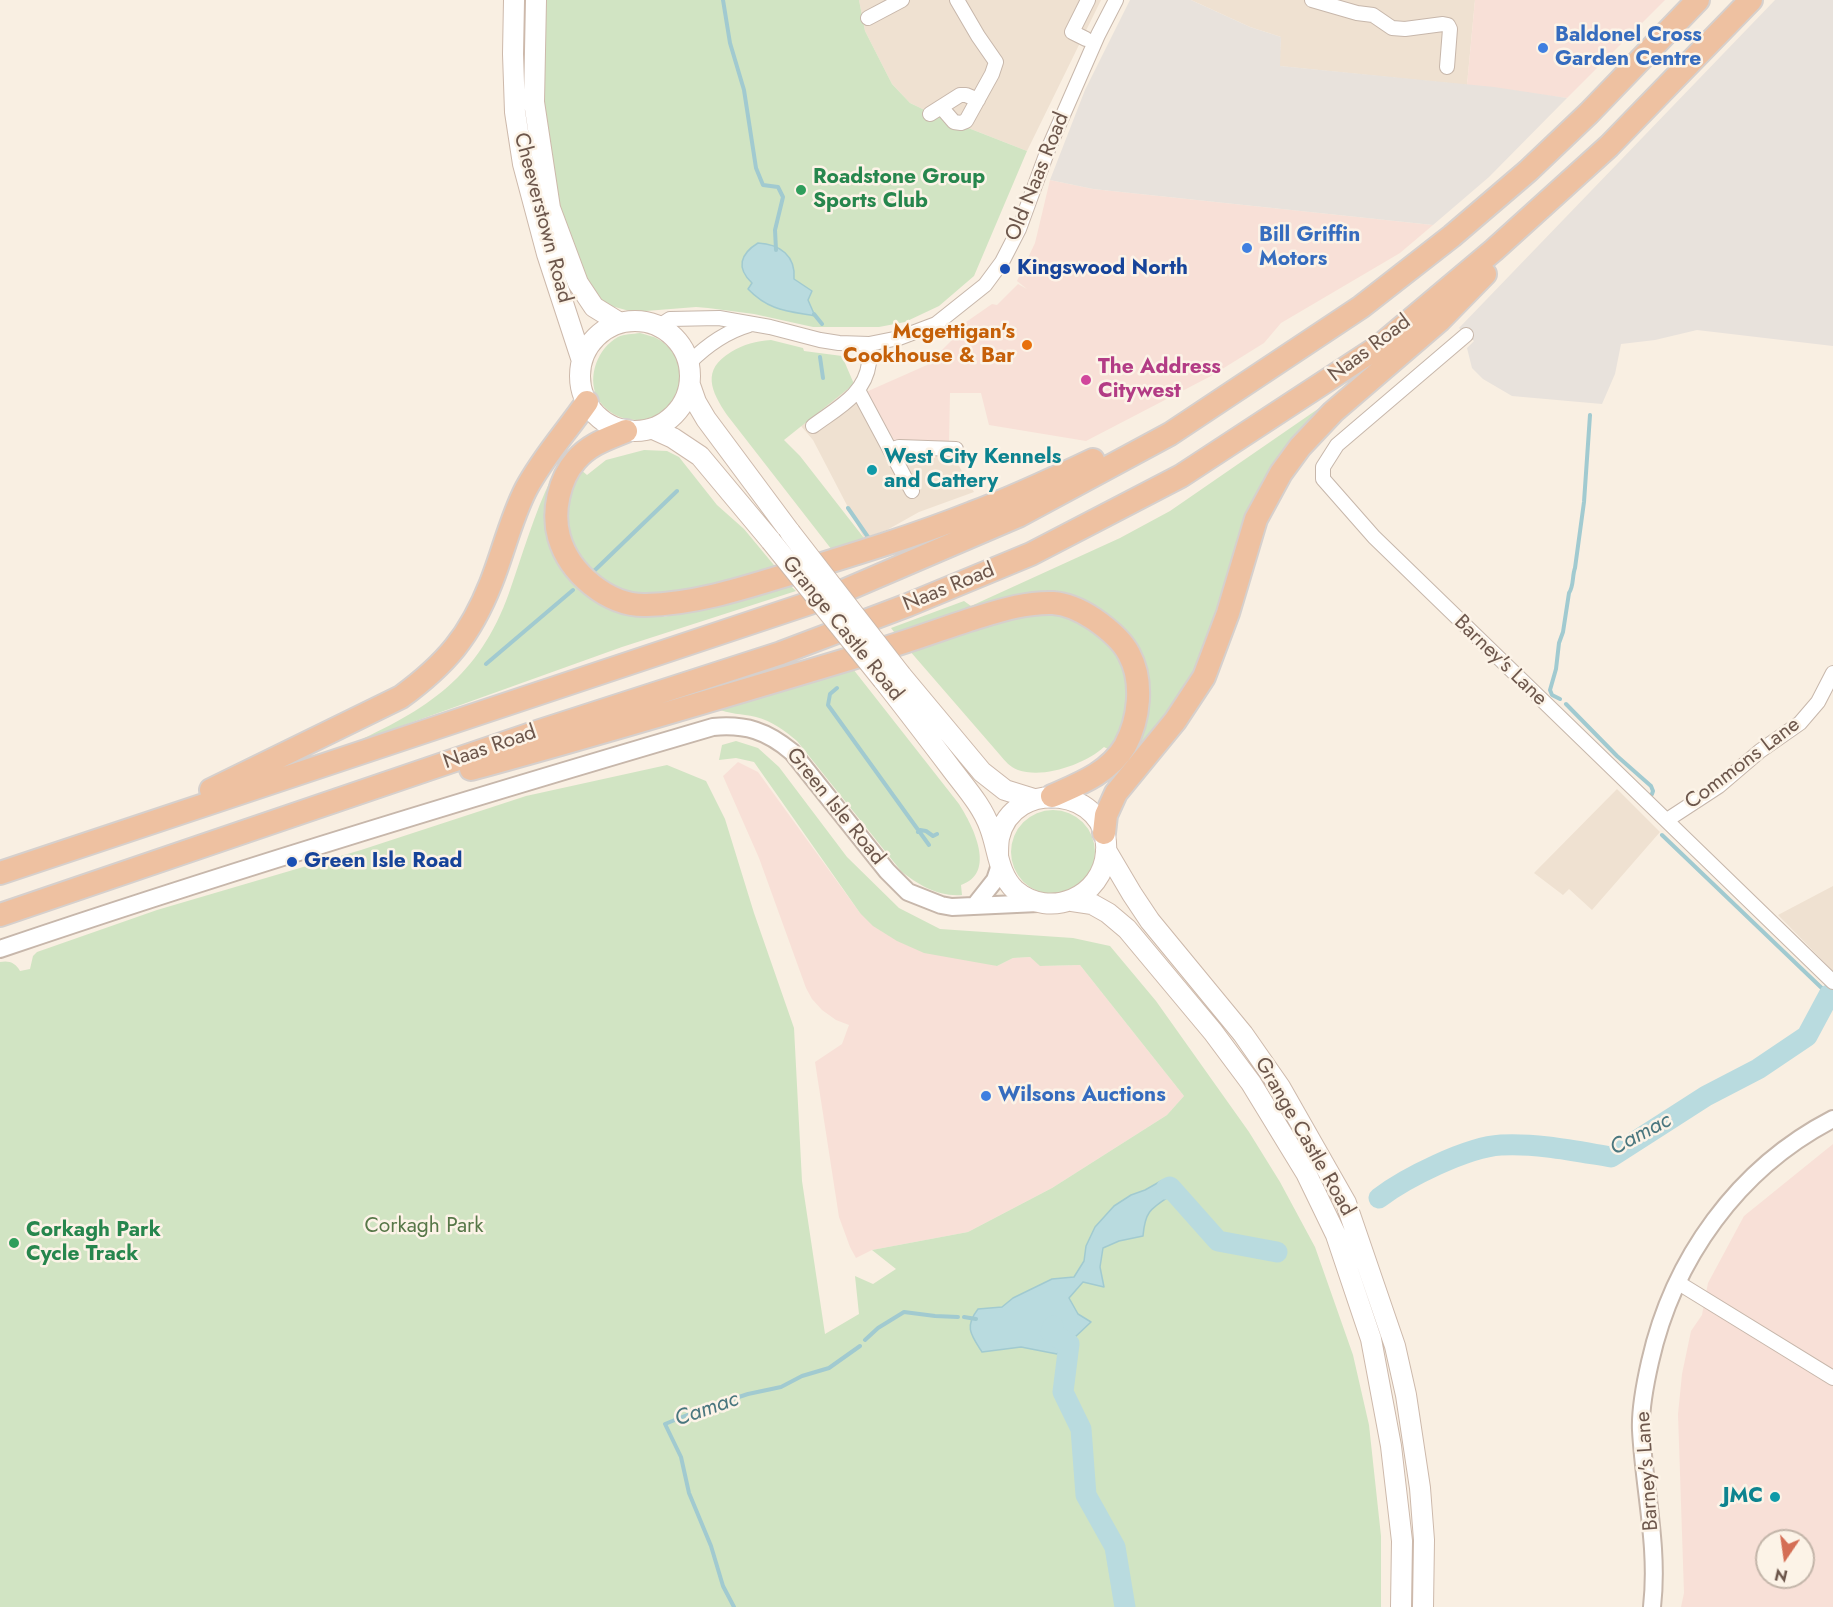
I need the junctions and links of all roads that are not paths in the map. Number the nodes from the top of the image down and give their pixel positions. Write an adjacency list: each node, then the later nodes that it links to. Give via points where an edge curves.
1 (514, 0): 20 (main road, Cheeverstown Road, via 515,112 523,164)
2 (536, 0): 15 (main road, Cheeverstown Road, via 534,102 550,207 578,284 594,307)
3 (902, 0): 10 (street)
4 (957, 0): 13 (street, via 996,62)
5 (1088, 0): 11 (street, via 1072,32)
6 (1116, 0): 19 (street, Old Naas Road, via 1049,147 1019,229 986,285 936,324)
7 (1312, 0): 12 (street, via 1357,13 1373,8 1392,28 1448,25)
8 (1698, 0): 22 (highway, Naas Road, via 1589,113 1488,206 1361,307)
9 (1751, 0): 14 (highway, Naas Road)
10 (868, 18)
11 (1086, 39)
12 (1447, 67)
13 (978, 100): 13 (street, via 960,95 936,111 961,123)
14 (1609, 146): 37 (highway, Naas Road, via 1381,345 1182,476 1031,554 782,653); 38 (highway, via 1439,321 1333,412 1281,473 1256,519 1228,614 1204,677 1162,738 1116,793 1106,815)
15 (620, 323): 17 (main road, via 636,321); 20 (main road, via 600,334)
16 (751, 324): 17 (street, Old Naas Road, via 719,318 670,319); 19 (street, Old Naas Road, via 820,340); 21 (street, via 732,330)
17 (659, 326): 21 (main road, via 678,341)
18 (1466, 335): 35 (street, Barney's Lane, via 1337,445 1323,467 1323,479 1382,545)
19 (869, 344): 24 (street, via 867,374)
20 (582, 361): 25 (main road, via 580,375)
21 (689, 363): 23 (main road)
22 (1267, 370): 28 (highway, via 1105,455 974,513 763,582 672,604 643,606 617,601 600,591 571,562 559,536 557,503 575,461 592,445); 36 (highway, Naas Road, via 1170,434 1029,510 844,591)
23 (690, 384): 27 (main road, via 678,412); 33 (main road, Grange Castle Road, bridge, via 706,419)
24 (858, 390): 26 (street); 30 (street)
25 (586, 402): 28 (main road, via 603,421); 36 (highway, via 553,445 526,490 475,619 457,647 430,676 401,697)
26 (813, 426)
27 (653, 429): 28 (main road); 33 (main road, Grange Castle Road, bridge, via 700,456)
28 (626, 431)
29 (956, 449): 30 (street)
30 (890, 450): 31 (street)
31 (912, 491)
32 (1833, 673): 35 (street, Commons Lane, via 1818,702 1800,723 1760,750 1719,786)
33 (892, 677): 34 (main road, Grange Castle Road, via 982,772 1005,790); 39 (main road, Grange Castle Road, via 975,801 989,826)
34 (1043, 798): 37 (highway, via 1099,774 1111,763 1124,747 1137,711 1136,674 1122,644 1082,611 1054,603 996,612 637,723); 38 (main road, Grange Castle Road, via 1078,802 1098,821); 39 (main road, via 1018,808 1006,821 999,838)
35 (1667, 820): 46 (street, Barney's Lane)
36 (135, 828): 40 (highway, Naas Road)
37 (231, 835): 44 (highway, Naas Road)
38 (1105, 842): 41 (main road, via 1104,867 1097,881); 51 (main road, Grange Castle Road, via 1131,894 1150,921 1243,1034 1280,1087 1346,1203 1395,1346 1406,1395 1420,1488)
39 (999, 861): 42 (main road, Grange Castle Road, via 1014,889); 43 (street, via 995,880)
40 (0, 873)
41 (1072, 901): 42 (main road, Grange Castle Road); 50 (main road, Grange Castle Road, via 1092,904 1127,929 1213,1032 1251,1083 1306,1173 1336,1235 1371,1339 1391,1446 1402,1541)
42 (1039, 903): 43 (street, Green Isle Road)
43 (976, 904): 45 (street, Green Isle Road, via 952,907 908,892 792,752 776,738 735,725 706,729 230,873)
44 (0, 915)
45 (0, 949)
46 (1833, 982)
47 (1833, 1119): 48 (street, Barney's Lane, via 1791,1144 1743,1186 1703,1236)
48 (1677, 1282): 49 (street); 52 (street, Barney's Lane, via 1654,1343 1643,1401 1641,1429 1654,1557)
49 (1833, 1378)
50 (1401, 1607)
51 (1423, 1607)
52 (1652, 1607)

